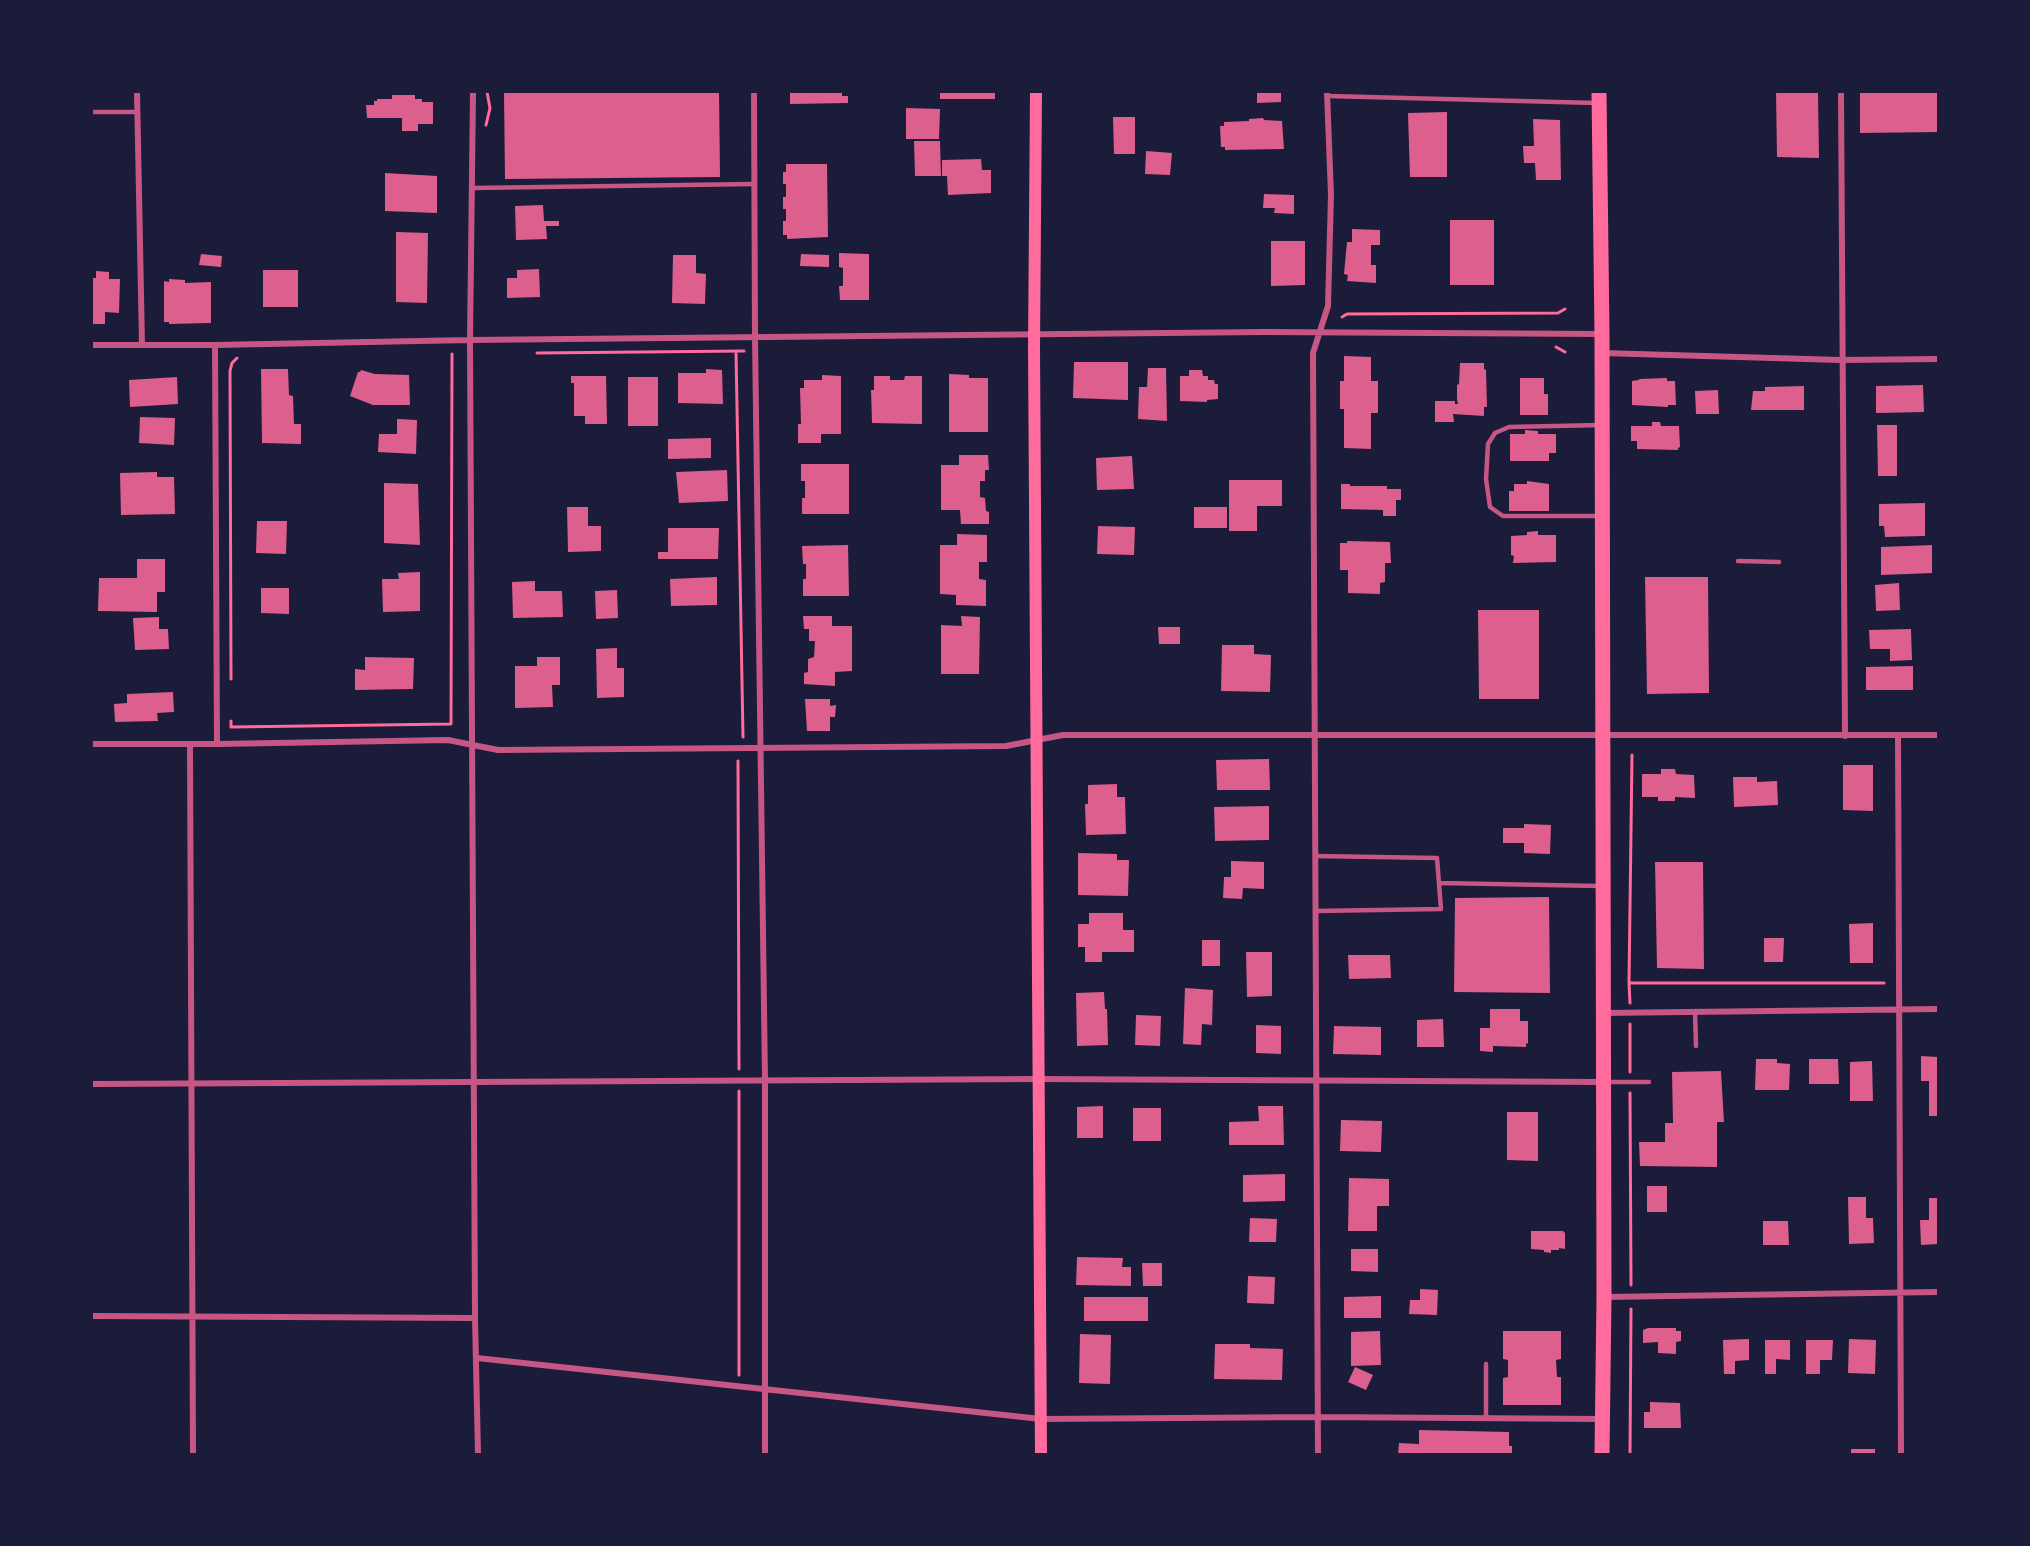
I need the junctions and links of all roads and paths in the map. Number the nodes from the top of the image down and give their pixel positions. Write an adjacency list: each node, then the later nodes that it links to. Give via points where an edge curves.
1 (137, 92): 9 (street)
2 (473, 92): 11 (street)
3 (754, 92): 10 (street)
4 (1036, 92): 15 (main road)
5 (1841, 92): 28 (street)
6 (1328, 94): 7 (lane); 14 (street, via 1328,306)
7 (1599, 97): 16 (main road)
8 (92, 112): 9 (lane)
9 (138, 112): 20 (street)
10 (755, 184): 11 (lane); 17 (street)
11 (472, 188): 18 (street)
12 (1565, 309): 13 (path, via 1558,313)
13 (1342, 317)
14 (1320, 332): 15 (street); 16 (street); 38 (street, via 1313,353)
15 (1034, 334): 17 (street); 41 (main road)
16 (1602, 334): 26 (main road)
17 (755, 338): 18 (street); 22 (street)
18 (470, 340): 21 (street); 24 (street)
19 (92, 345): 20 (street)
20 (142, 345): 21 (street)
21 (215, 345): 44 (street)
22 (756, 350): 23 (path); 47 (street)
23 (736, 351): 25 (path); 46 (path)
24 (470, 353): 35 (path, via 452,354 452,724 231,727); 45 (street)
25 (532, 353)
26 (1601, 353): 28 (street); 30 (main road)
27 (244, 356): 34 (path, via 232,363 230,371)
28 (1841, 360): 29 (street); 40 (street)
29 (1938, 360)
30 (1601, 425): 31 (main road); 31 (lane, via 1509,427 1495,433 1488,444 1485,478 1490,507 1503,516)
31 (1601, 516): 39 (main road)
32 (1738, 561): 33 (lane)
33 (1779, 562)
34 (231, 685)
35 (231, 720)
36 (1898, 735): 37 (street); 40 (street); 55 (street)
37 (1938, 735)
38 (1313, 736): 39 (street); 41 (street, via 1063,735); 49 (street)
39 (1601, 736): 40 (street); 51 (main road)
40 (1845, 736)
41 (1037, 740): 47 (street, via 1006,746); 61 (main road)
42 (92, 744): 43 (street)
43 (190, 744): 44 (street); 70 (street)
44 (217, 744): 45 (street, via 448,740)
45 (473, 745): 46 (street, via 498,750); 68 (street)
46 (741, 748): 47 (street); 63 (path)
47 (760, 748): 62 (street)
48 (1632, 756): 53 (path)
49 (1314, 856): 50 (lane, via 1437,858); 52 (street)
50 (1440, 883): 51 (lane); 52 (lane, via 1441,909)
51 (1602, 886): 58 (main road)
52 (1315, 911): 64 (street)
53 (1629, 983): 54 (path); 59 (path)
54 (1884, 983)
55 (1899, 1009): 56 (street); 57 (street); 71 (street)
56 (1938, 1009)
57 (1695, 1011): 59 (street); 60 (lane)
58 (1603, 1013): 59 (street); 65 (main road)
59 (1630, 1013): 66 (path)
60 (1696, 1046)
61 (1038, 1079): 62 (street); 64 (street); 84 (main road)
62 (765, 1080): 63 (street); 81 (street)
63 (739, 1081): 68 (street); 80 (path)
64 (1316, 1081): 65 (street); 82 (street)
65 (1602, 1082): 66 (lane); 73 (main road)
66 (1630, 1082): 67 (lane); 74 (path)
67 (1649, 1082)
68 (475, 1083): 70 (street); 77 (street)
69 (92, 1084): 70 (street)
70 (191, 1084): 75 (street)
71 (1900, 1292): 72 (street); 74 (street); 93 (street)
72 (1938, 1292)
73 (1604, 1297): 74 (street); 85 (main road)
74 (1631, 1297): 92 (path)
75 (191, 1315): 76 (street); 77 (street); 86 (street)
76 (92, 1316)
77 (475, 1318): 78 (street)
78 (477, 1358): 80 (street); 87 (street)
79 (1486, 1364): 83 (lane)
80 (740, 1388): 81 (street)
81 (764, 1391): 84 (street); 88 (street)
82 (1318, 1417): 83 (street); 84 (street); 90 (street)
83 (1486, 1418): 85 (street)
84 (1041, 1419): 89 (main road)
85 (1603, 1419): 91 (main road)
86 (193, 1455)
87 (478, 1455)
88 (765, 1455)
89 (1041, 1455)
90 (1318, 1455)
91 (1602, 1455)
92 (1630, 1455)
93 (1901, 1455)

